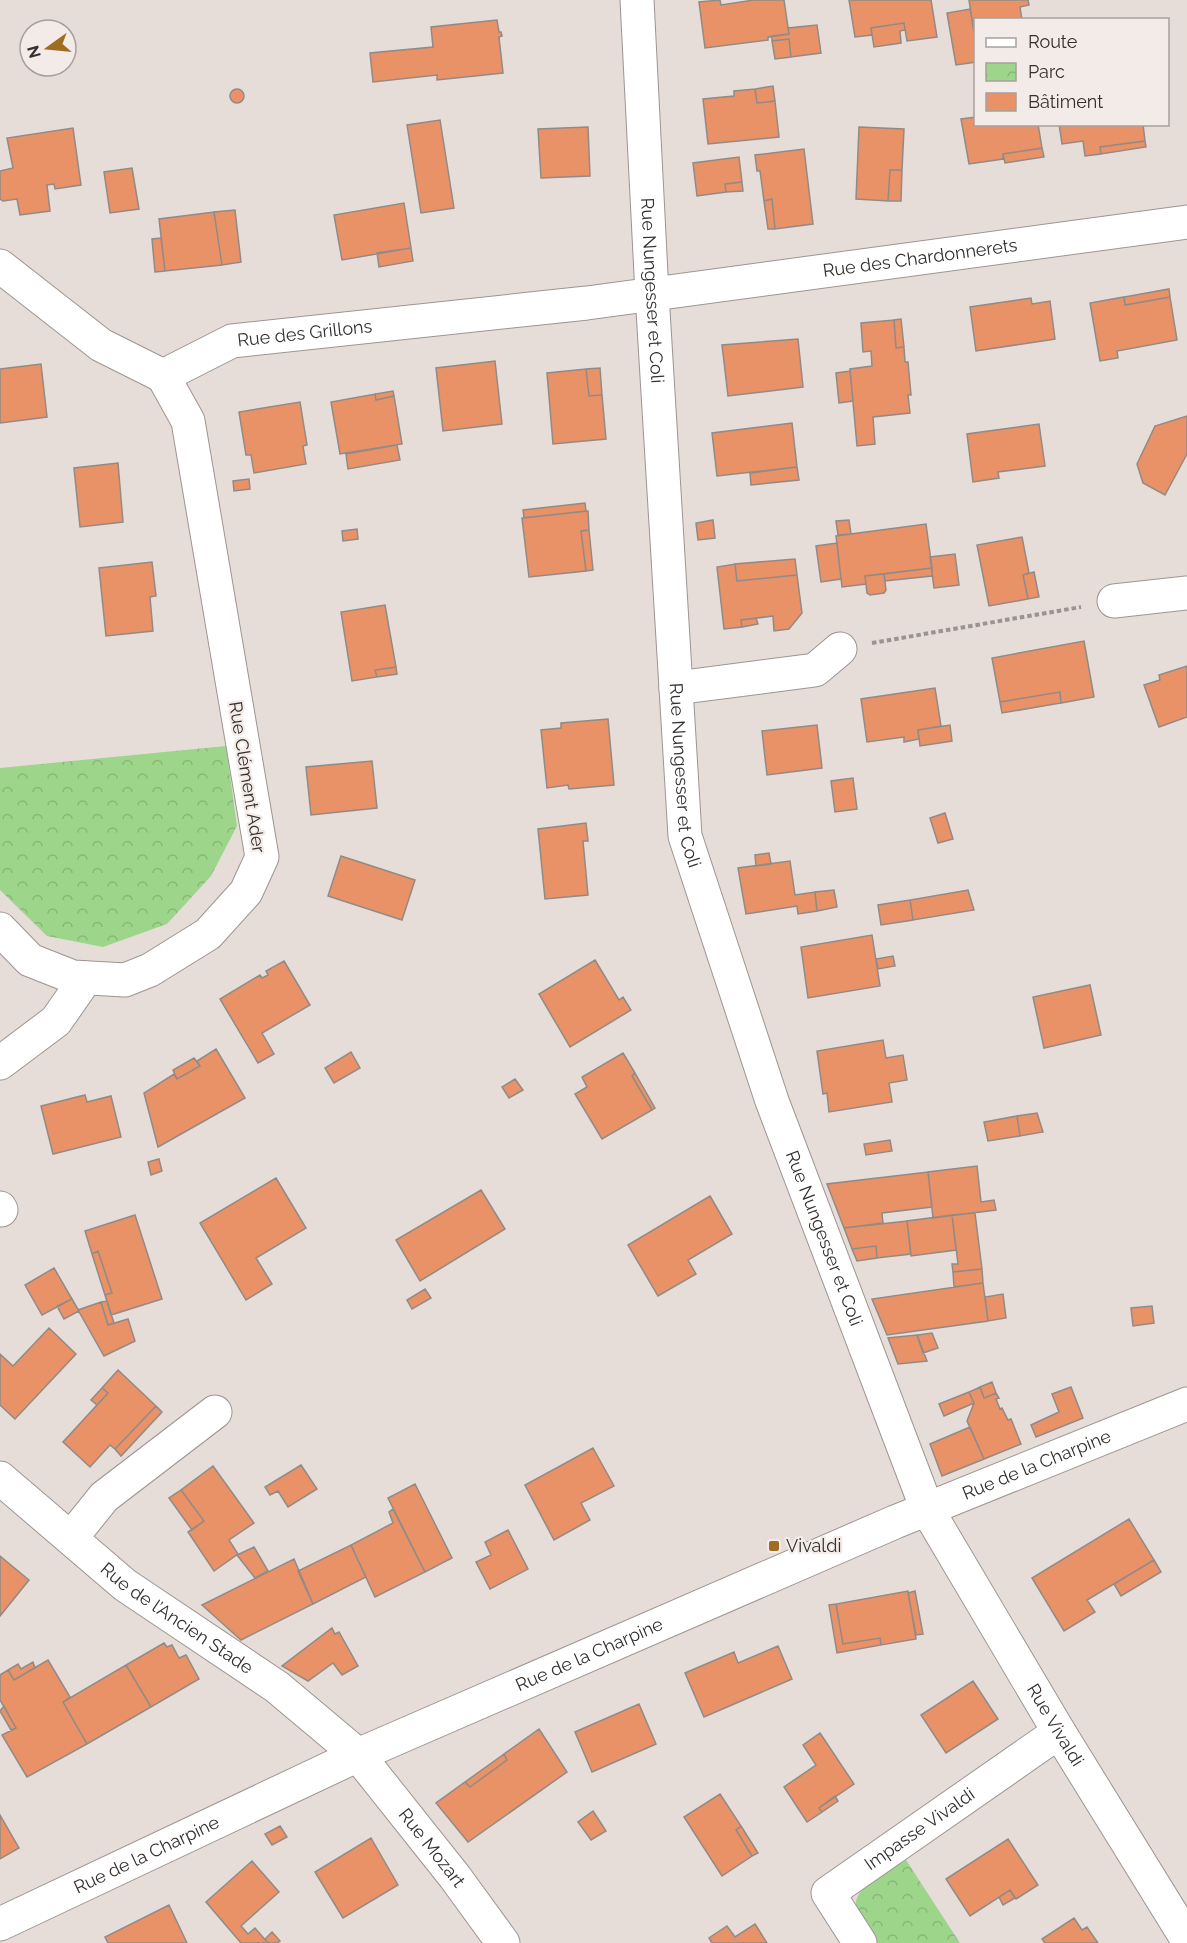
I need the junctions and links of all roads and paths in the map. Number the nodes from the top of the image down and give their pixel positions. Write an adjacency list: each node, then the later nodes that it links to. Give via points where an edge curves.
1 (636, 0): 4 (street, Rue Nungesser et Coli)
2 (1187, 222): 4 (street, Rue des Chardonnerets)
3 (0, 266): 5 (street, via 101,345)
4 (652, 294): 5 (street, Rue des Grillons, via 232,341); 9 (street, Rue Nungesser et Coli)
5 (163, 376): 11 (street, Rue Clément Ader, via 188,421 262,857 246,892 208,934 150,970 125,980)
6 (1187, 593): 7 (street)
7 (1114, 601): 8 (path)
8 (840, 649): 9 (street, via 815,670)
9 (676, 688): 16 (street, Rue Nungesser et Coli, via 685,836 772,1101)
10 (0, 929): 11 (street, Rue Clément Ader, via 30,960 73,977)
11 (86, 978): 12 (street, via 56,1021)
12 (0, 1063)
13 (1187, 1404): 16 (street, Rue de la Charpine)
14 (215, 1412): 17 (street, via 104,1497)
15 (0, 1478): 17 (street, Rue de l’Ancien Stade)
16 (927, 1509): 18 (street, Rue Vivaldi); 19 (street, Rue de la Charpine)
17 (71, 1538): 19 (street, Rue de l’Ancien Stade, via 125,1585 277,1687)
18 (1059, 1732): 21 (street, Rue Vivaldi); 23 (street, Impasse Vivaldi, via 828,1893)
19 (358, 1755): 20 (street, Rue de la Charpine); 22 (street, Rue Mozart)
20 (0, 1924)
21 (1187, 1939)
22 (503, 1943)
23 (860, 1943)

